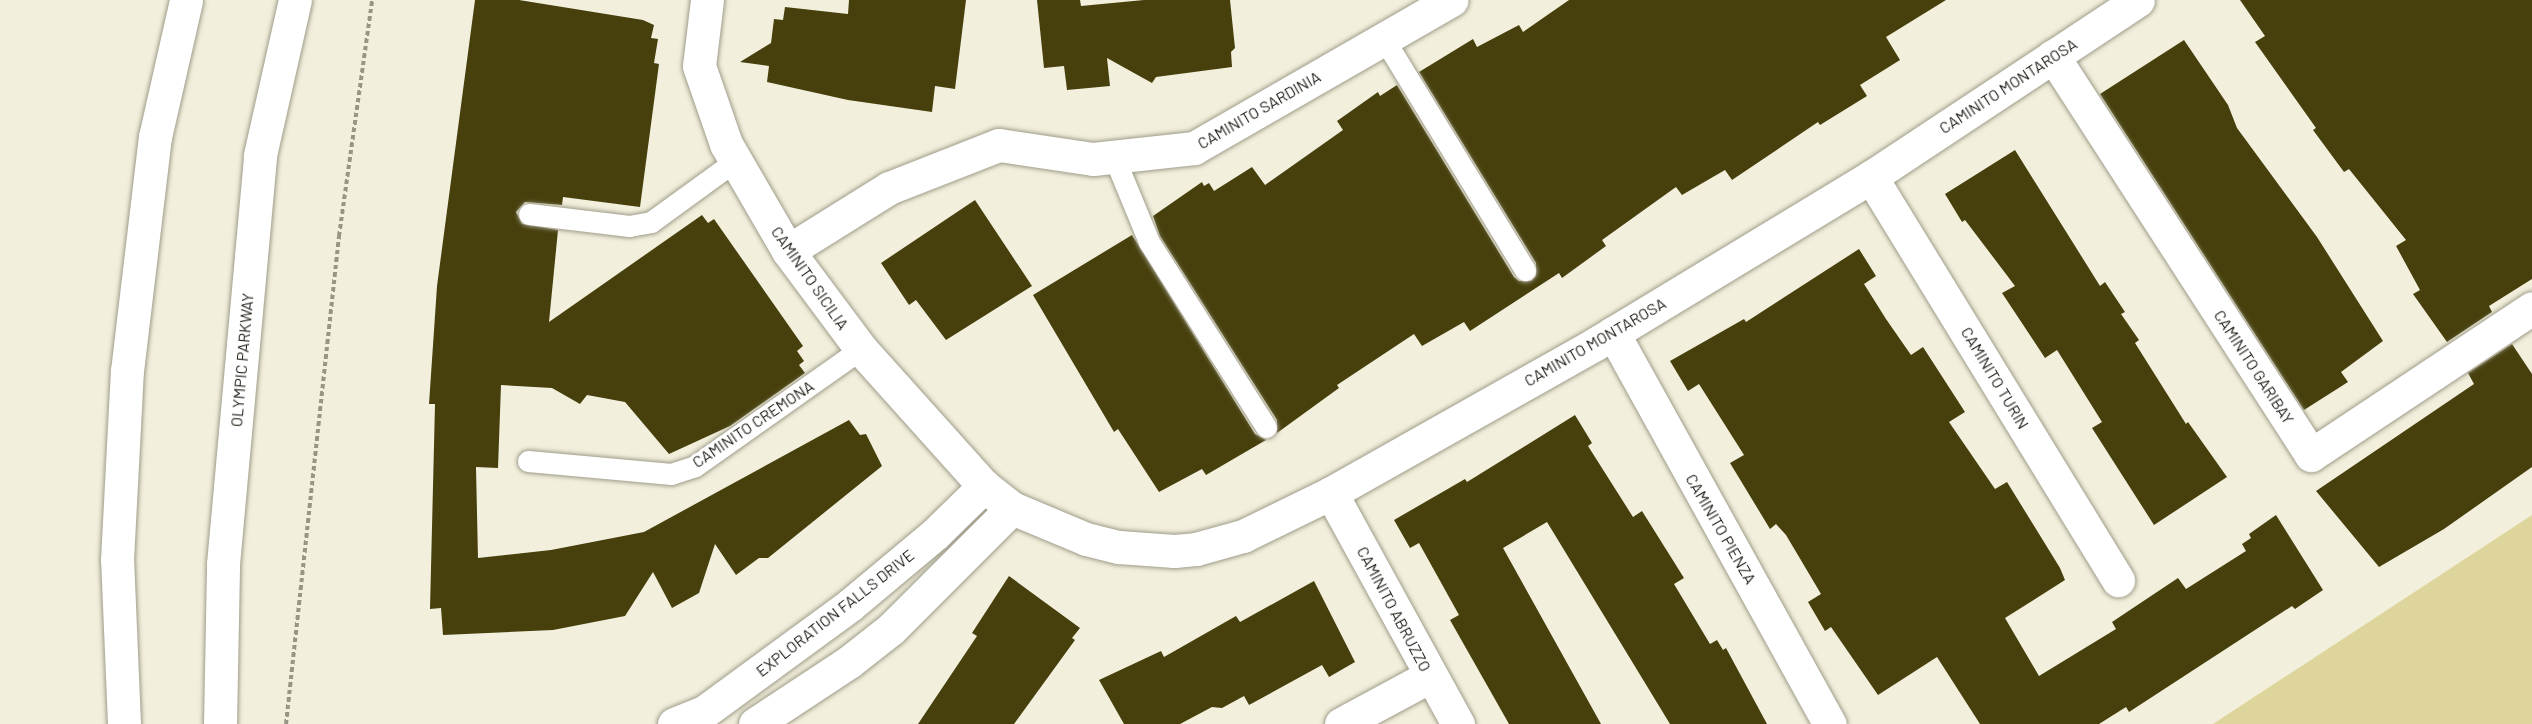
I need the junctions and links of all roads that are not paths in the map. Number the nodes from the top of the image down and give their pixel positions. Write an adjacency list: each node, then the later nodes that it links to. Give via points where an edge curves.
1 (186, 0): 24 (street, via 155,137 127,371 117,560)
2 (295, 0): 25 (street, OLYMPIC PARKWAY, via 260,155 223,564)
3 (1451, 0): 6 (street, CAMINITO SARDINIA)
4 (2138, 0): 7 (street, CAMINITO MONTAROSA)
5 (701, 1): 9 (street, CAMINITO SICILIA, via 699,66)
6 (1384, 39): 8 (street, CAMINITO SARDINIA, via 1194,148); 13 (lane)
7 (2054, 56): 10 (street, CAMINITO MONTAROSA); 14 (street, CAMINITO GARIBAY, via 2311,455)
8 (1114, 157): 12 (street, CAMINITO SARDINIA, via 1093,159 999,145 889,188); 17 (lane, via 1149,242)
9 (735, 161): 11 (lane, via 651,222 629,226); 12 (street, CAMINITO SICILIA)
10 (1871, 177): 15 (street, CAMINITO MONTAROSA); 22 (street, CAMINITO TURIN)
11 (529, 214)
12 (788, 251): 16 (street, CAMINITO SICILIA)
13 (1525, 270)
14 (2532, 308)
15 (1613, 333): 20 (street, CAMINITO MONTAROSA); 30 (street, CAMINITO PIENZA)
16 (861, 349): 18 (lane, CAMINITO CREMONA, via 687,469 671,474); 19 (street, CAMINITO SICILIA)
17 (1266, 427)
18 (528, 461)
19 (984, 486): 21 (street, CAMINITO SICILIA); 26 (street, EXPLORATION FALLS DRIVE, via 935,534 850,605 704,712)
20 (1331, 493): 21 (street, CAMINITO MONTAROSA, via 1243,536 1174,551 1119,547 1086,539); 23 (street, CAMINITO ABRUZZO)
21 (1012, 508): 27 (street, via 891,628 849,662)
22 (2118, 580)
23 (1430, 676): 28 (street); 29 (street, CAMINITO ABRUZZO)
24 (124, 724)
25 (220, 724)
26 (674, 724)
27 (755, 724)
28 (1341, 724)
29 (1458, 724)
30 (1830, 724)

